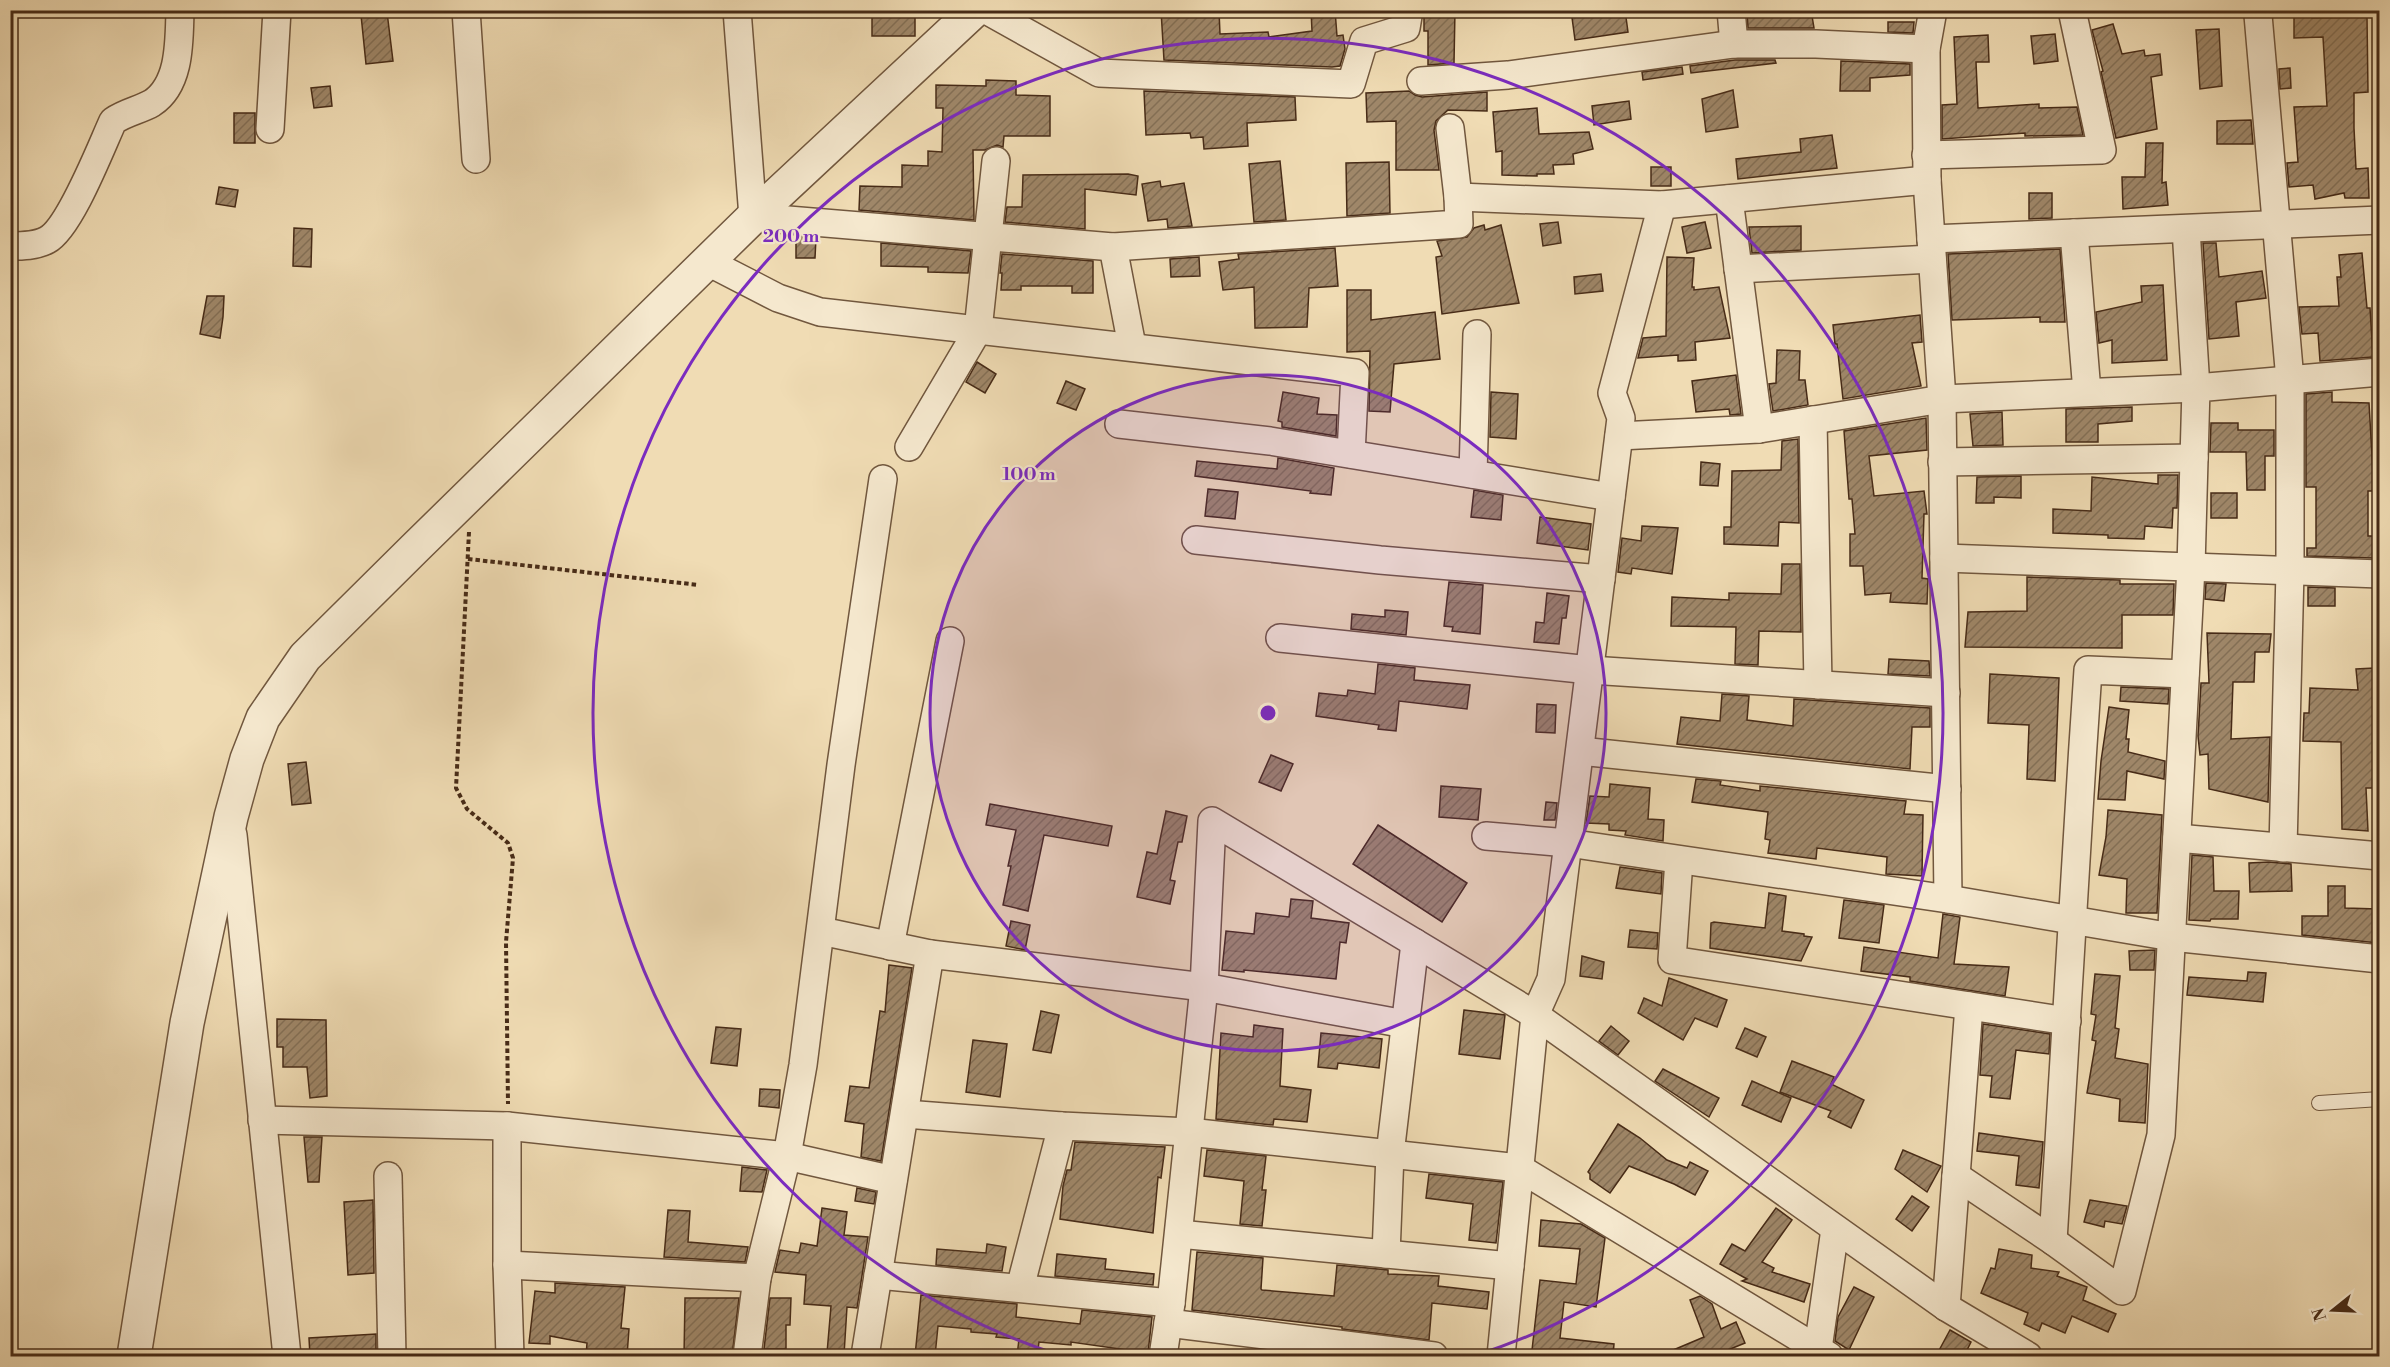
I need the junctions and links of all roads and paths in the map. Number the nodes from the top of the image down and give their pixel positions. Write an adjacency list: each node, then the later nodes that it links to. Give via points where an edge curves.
1 (180, 10): 29 (street, via 178,60 167,86 153,102 113,121 63,224 47,240)
2 (278, 10): 16 (street)
3 (466, 10): 17 (street)
4 (737, 10): 23 (street)
5 (975, 10): 23 (street)
6 (986, 10): 7 (street, via 1099,73 1350,84 1364,41 1406,28)
7 (1409, 10)
8 (1731, 10): 12 (street)
9 (1933, 10): 13 (street)
10 (2072, 10): 19 (street, via 2102,150)
11 (2261, 10): 25 (street, via 2258,15)
12 (1734, 44): 13 (street); 14 (street, via 1508,75)
13 (1926, 49): 19 (street)
14 (1421, 81)
15 (1450, 128): 20 (street)
16 (270, 129)
17 (476, 159)
18 (996, 161): 28 (street)
19 (1927, 168): 21 (street); 31 (street)
20 (1458, 197): 22 (street); 30 (street, via 1459,224)
21 (1729, 199): 22 (street); 33 (street)
22 (1662, 205): 45 (street, via 1612,393 1621,418)
23 (753, 217): 28 (street); 32 (street)
24 (2379, 220): 25 (street)
25 (2276, 225): 26 (street); 38 (street)
26 (2186, 229): 27 (street); 39 (street)
27 (2074, 233): 31 (street); 40 (street)
28 (988, 236): 30 (street); 34 (street)
29 (10, 246)
30 (1113, 247): 36 (street)
31 (1931, 249): 33 (street); 41 (street)
32 (708, 262): 34 (street, via 778,298 820,312); 52 (street)
33 (1738, 269): 44 (street)
34 (978, 330): 36 (street); 46 (street)
35 (1477, 334): 50 (street)
36 (1132, 346): 47 (street, via 1355,373)
37 (2379, 372): 38 (street)
38 (2290, 380): 39 (street); 58 (street)
39 (2196, 388): 40 (street); 48 (street)
40 (2087, 392): 41 (street)
41 (1942, 399): 42 (street); 49 (street)
42 (1813, 420): 44 (street); 66 (street)
43 (1119, 424): 47 (street)
44 (1759, 429): 45 (street)
45 (1619, 436): 53 (street)
46 (909, 447)
47 (1352, 454): 50 (street)
48 (2194, 458): 49 (street); 57 (street)
49 (1942, 462): 55 (street)
50 (1473, 474): 53 (street)
51 (883, 479): 79 (street)
52 (472, 492): 56 (path); 70 (street, via 305,657 263,718)
53 (1611, 497): 60 (street)
54 (1196, 540): 60 (street)
55 (1944, 558): 57 (street); 67 (street)
56 (468, 559): 61 (path); 94 (path, via 456,788 467,809 507,843 513,858 506,942)
57 (2191, 567): 58 (street); 65 (street)
58 (2290, 571): 59 (street); 74 (street)
59 (2379, 574)
60 (1601, 579): 64 (street)
61 (699, 585)
62 (1281, 638): 64 (street)
63 (950, 642): 82 (street)
64 (1590, 670): 66 (street); 68 (street)
65 (2186, 674): 72 (street); 78 (street, via 2088,670)
66 (1818, 685): 67 (street)
67 (1946, 693): 69 (street)
68 (1580, 751): 69 (street); 73 (street)
69 (1947, 789): 77 (street)
70 (231, 817): 93 (street); 115 (street, via 187,1023)
71 (1486, 836): 73 (street)
72 (2177, 838): 74 (street); 80 (street)
73 (1568, 843): 76 (street); 87 (street, via 1551,979)
74 (2283, 848): 75 (street)
75 (2379, 856)
76 (1679, 860): 77 (street); 86 (street, via 1672,960)
77 (1948, 898): 78 (street)
78 (2071, 920): 80 (street); 88 (street)
79 (821, 931): 82 (street); 98 (street)
80 (2172, 937): 84 (street); 105 (street, via 2161,1135 2122,1291)
81 (1415, 943): 85 (street, via 1212,821); 87 (street); 89 (street)
82 (890, 946): 83 (street)
83 (930, 954): 85 (street); 92 (street)
84 (2379, 959)
85 (1204, 987): 89 (street); 96 (street)
86 (1969, 1006): 88 (street); 101 (street)
87 (1535, 1015): 99 (street); 103 (street)
88 (2067, 1021): 105 (street)
89 (1405, 1024): 97 (street)
90 (2379, 1099): 91 (lane)
91 (2319, 1103)
92 (905, 1114): 95 (street); 102 (street)
93 (262, 1120): 94 (street); 116 (street)
94 (507, 1126): 98 (street); 107 (street)
95 (1062, 1126): 96 (street); 111 (street)
96 (1189, 1132): 97 (street); 104 (street)
97 (1390, 1154): 99 (street); 106 (street)
98 (787, 1156): 102 (street); 110 (street)
99 (1520, 1168): 108 (street); 114 (street)
100 (388, 1176): 117 (street)
101 (1956, 1176): 105 (street); 112 (street)
102 (893, 1180): 109 (street)
103 (1835, 1229): 112 (street); 114 (street)
104 (1179, 1234): 106 (street); 113 (street)
105 (2053, 1241)
106 (1386, 1254): 108 (street)
107 (507, 1265): 110 (street); 118 (street)
108 (1510, 1266): 123 (street)
109 (878, 1275): 111 (street); 120 (street)
110 (757, 1278): 119 (street)
111 (1020, 1288): 113 (street)
112 (1946, 1307): 124 (street)
113 (1170, 1313): 121 (street); 122 (street)
114 (1821, 1354)
115 (134, 1356)
116 (287, 1356)
117 (392, 1356)
118 (510, 1356)
119 (747, 1356)
120 (865, 1356)
121 (1163, 1356)
122 (1434, 1356)
123 (1501, 1356)
124 (2028, 1356)

